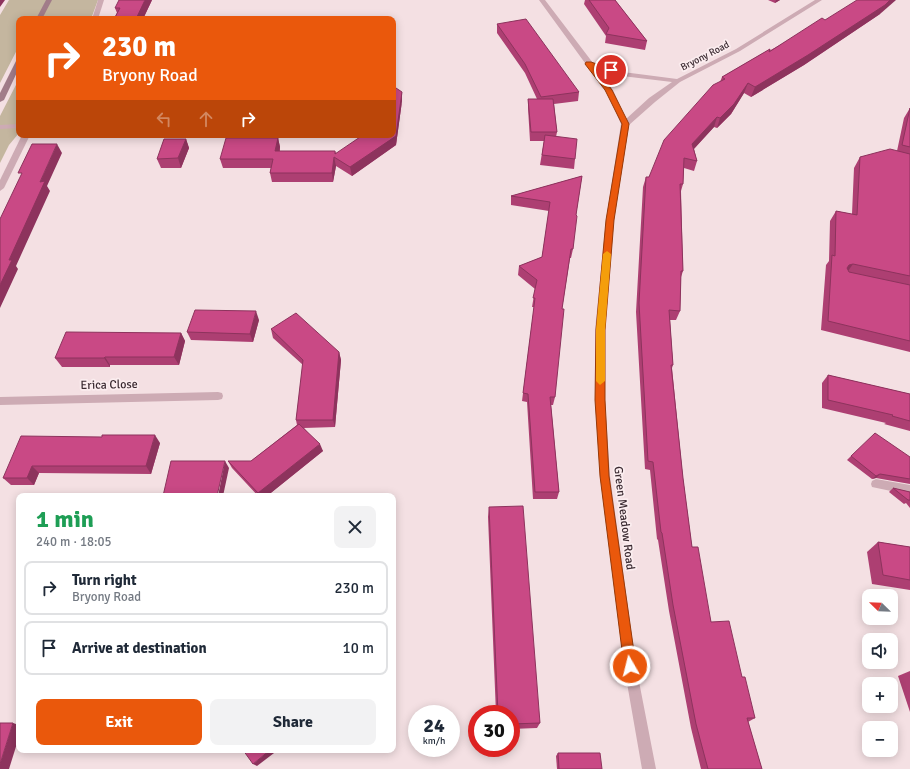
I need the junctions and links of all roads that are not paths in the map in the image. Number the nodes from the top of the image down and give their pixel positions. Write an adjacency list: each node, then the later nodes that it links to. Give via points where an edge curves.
1 (49, 0): 5 (street)
2 (101, 0): 6 (street)
3 (542, 0): 7 (street)
4 (820, 0): 9 (street, Bryony Road, via 738,50)
5 (41, 16)
6 (96, 16)
7 (588, 64): 9 (street, Bryony Road, via 622,74); 11 (street, via 608,90)
8 (16, 67): 10 (street)
9 (678, 81): 11 (street)
10 (0, 100)
11 (625, 124): 20 (street, Green Meadow Road, via 610,220 600,330 600,400 604,476 627,642)
12 (16, 126): 13 (street)
13 (0, 127)
14 (25, 138): 15 (street)
15 (0, 188)
16 (218, 396): 17 (street, Erica Close)
17 (0, 401)
18 (876, 484): 19 (street)
19 (910, 490)
20 (649, 769)

